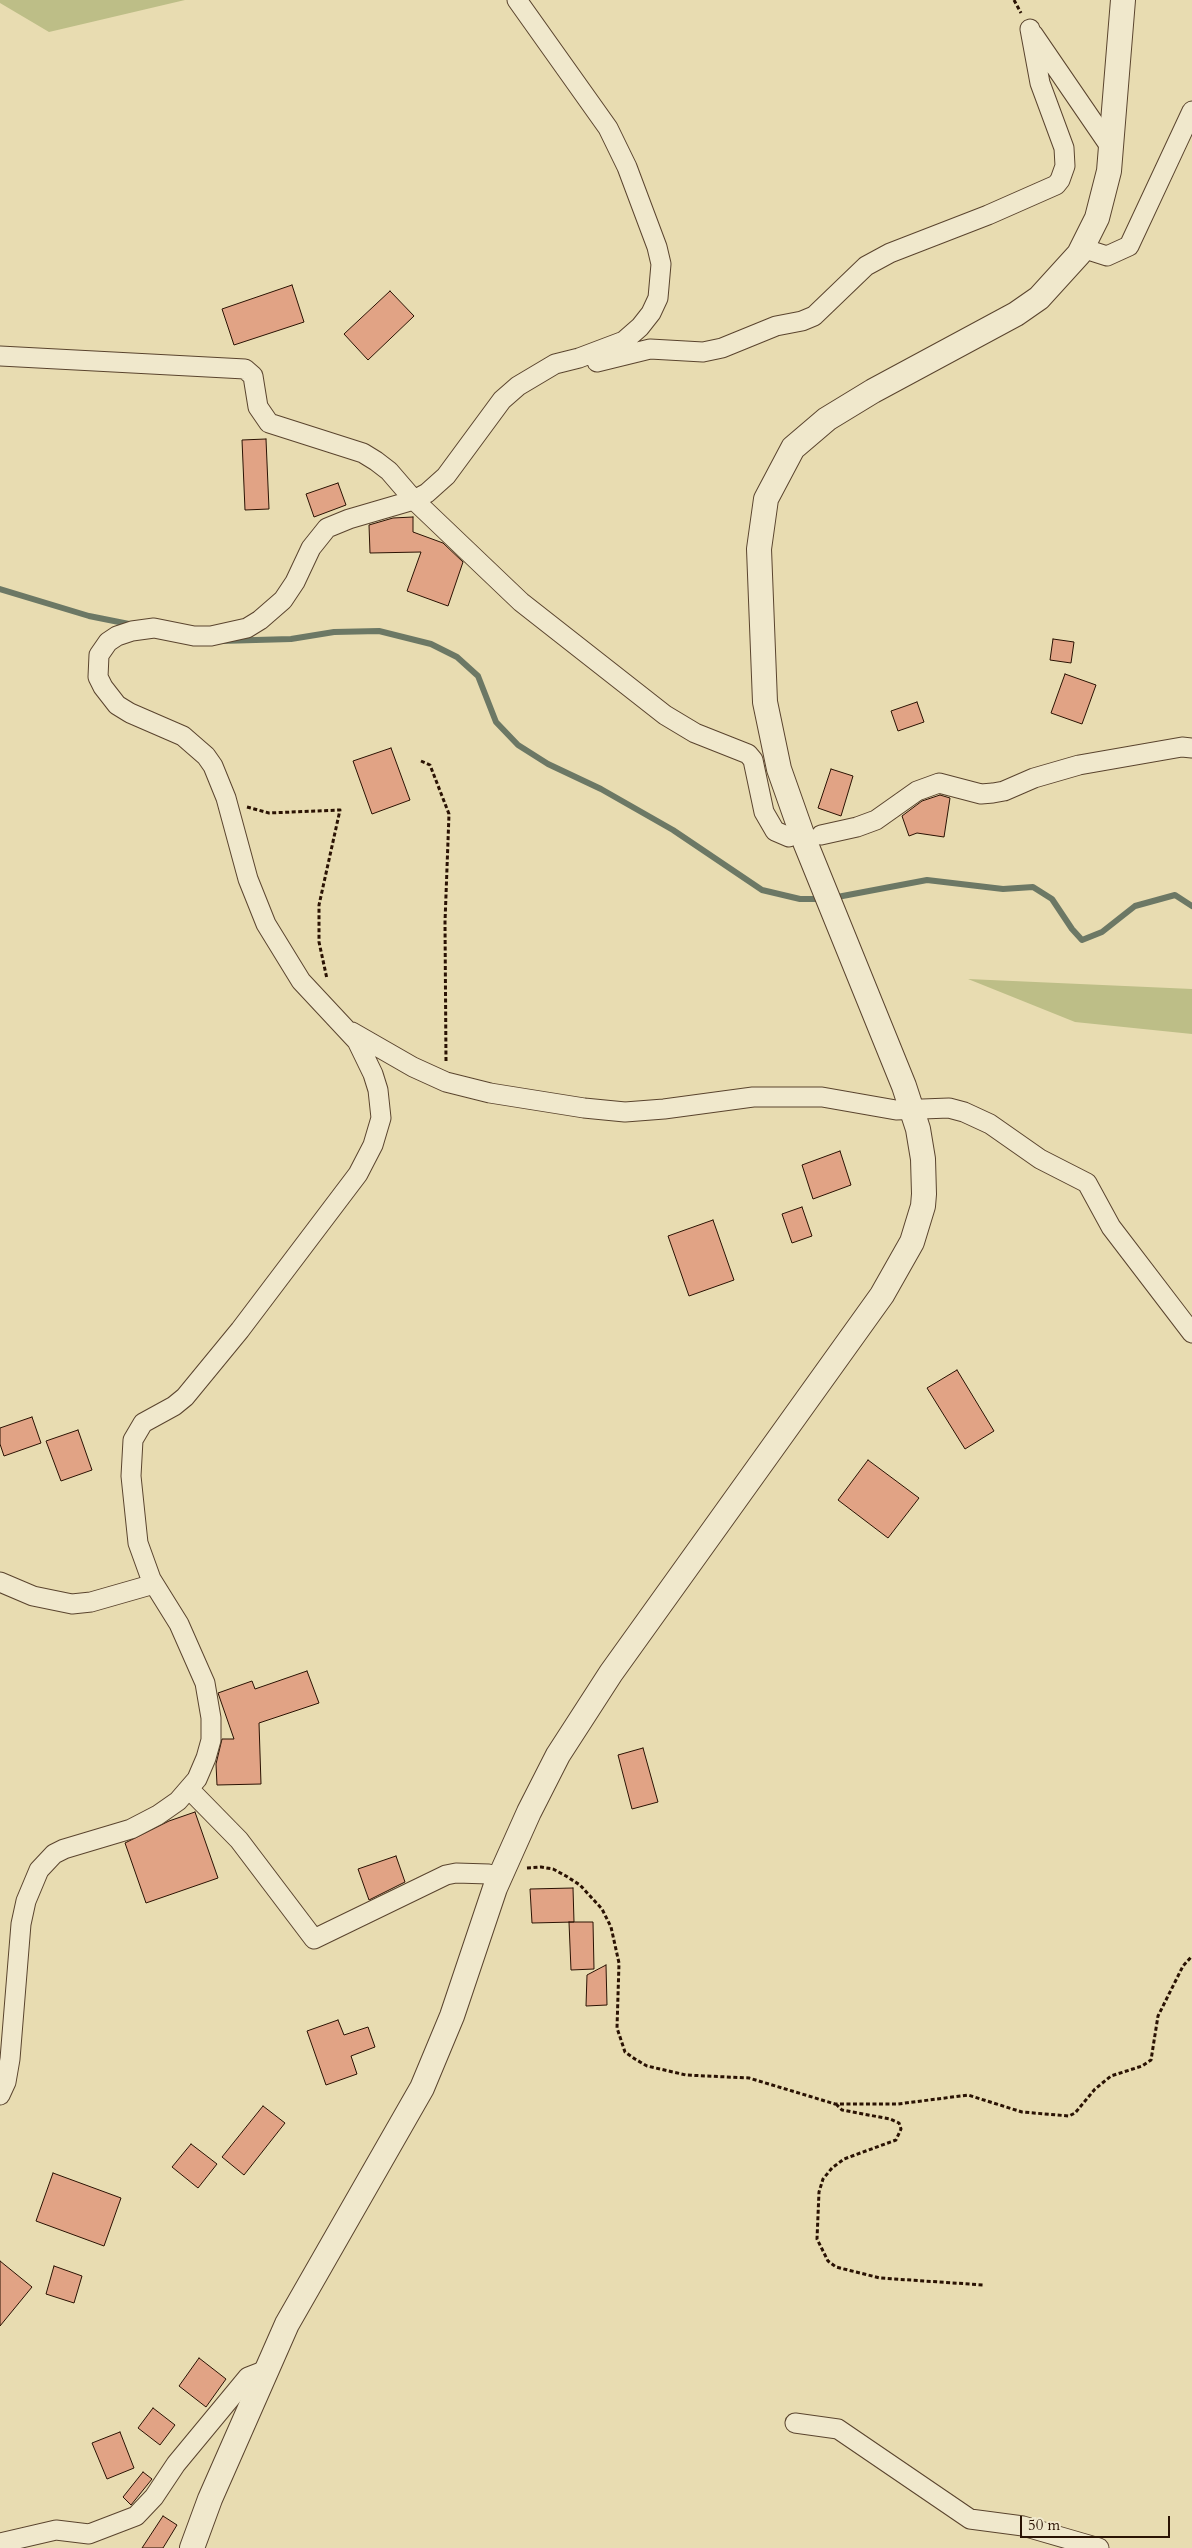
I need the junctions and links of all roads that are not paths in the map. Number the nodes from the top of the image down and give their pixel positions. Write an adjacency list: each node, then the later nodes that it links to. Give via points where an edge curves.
1 (517, 0): 7 (street, via 608,128 627,167 657,247 660,264 658,298 640,327 624,341)
2 (1123, 0): 4 (street)
3 (1192, 111): 5 (street, via 1129,246 1107,256)
4 (1111, 148): 5 (street, via 1109,171 1097,218); 7 (street, via 1030,29 1040,83 1064,148 1065,166 1056,185 890,253 866,266 814,316 802,321 776,326 722,348 703,352 650,349 590,363)
5 (1082, 248): 10 (street, via 1060,277 1024,309 873,390 827,419 793,448 766,499 760,549 765,702 779,769)
6 (0, 356): 8 (street, via 245,368 253,376 258,407 269,423 363,453 389,471)
7 (579, 358): 8 (street, via 555,364 518,386 502,400 446,476)
8 (414, 500): 10 (street, via 521,602 665,715 695,733 748,754 753,760 764,812 775,831); 11 (street, via 349,518 328,528 311,548 283,600 247,628 205,636 144,629 117,636 102,647 98,666 98,677 110,697 130,713 183,736 213,766 226,798 248,879 270,932 301,982)
9 (1192, 748): 10 (street, via 1182,747 1079,766 993,793 981,794 939,782 917,791 876,820 857,827)
10 (804, 836): 12 (street)
11 (349, 1030): 12 (street, via 446,1082 518,1098 625,1112 753,1097 822,1098); 15 (street, via 364,1053 378,1090 381,1118 374,1145 358,1174 240,1330 185,1397 143,1422 132,1440 130,1456 136,1528 145,1565)
12 (912, 1110): 13 (street, via 949,1108 978,1117 1040,1159 1087,1183 1111,1227); 19 (street, via 923,1159 924,1194 905,1258 882,1296 611,1673 558,1755 495,1888 452,2016 422,2088 287,2324)
13 (1192, 1333)
14 (0, 1582): 15 (street, via 33,1596 72,1604 91,1602)
15 (154, 1584): 16 (street, via 179,1624 208,1698 211,1740 206,1758)
16 (189, 1789): 17 (street, via 239,1840 314,1939 446,1876 456,1873); 18 (street, via 146,1822 64,1849 50,1857 40,1870 32,1883 21,1924 10,2059)
17 (489, 1874)
18 (0, 2095)
19 (266, 2370): 21 (street, via 248,2377 136,2516 89,2534 56,2530); 22 (street)
20 (795, 2423): 23 (street, via 838,2429 970,2518 1023,2526)
21 (0, 2543)
22 (192, 2548)
23 (1098, 2548)

